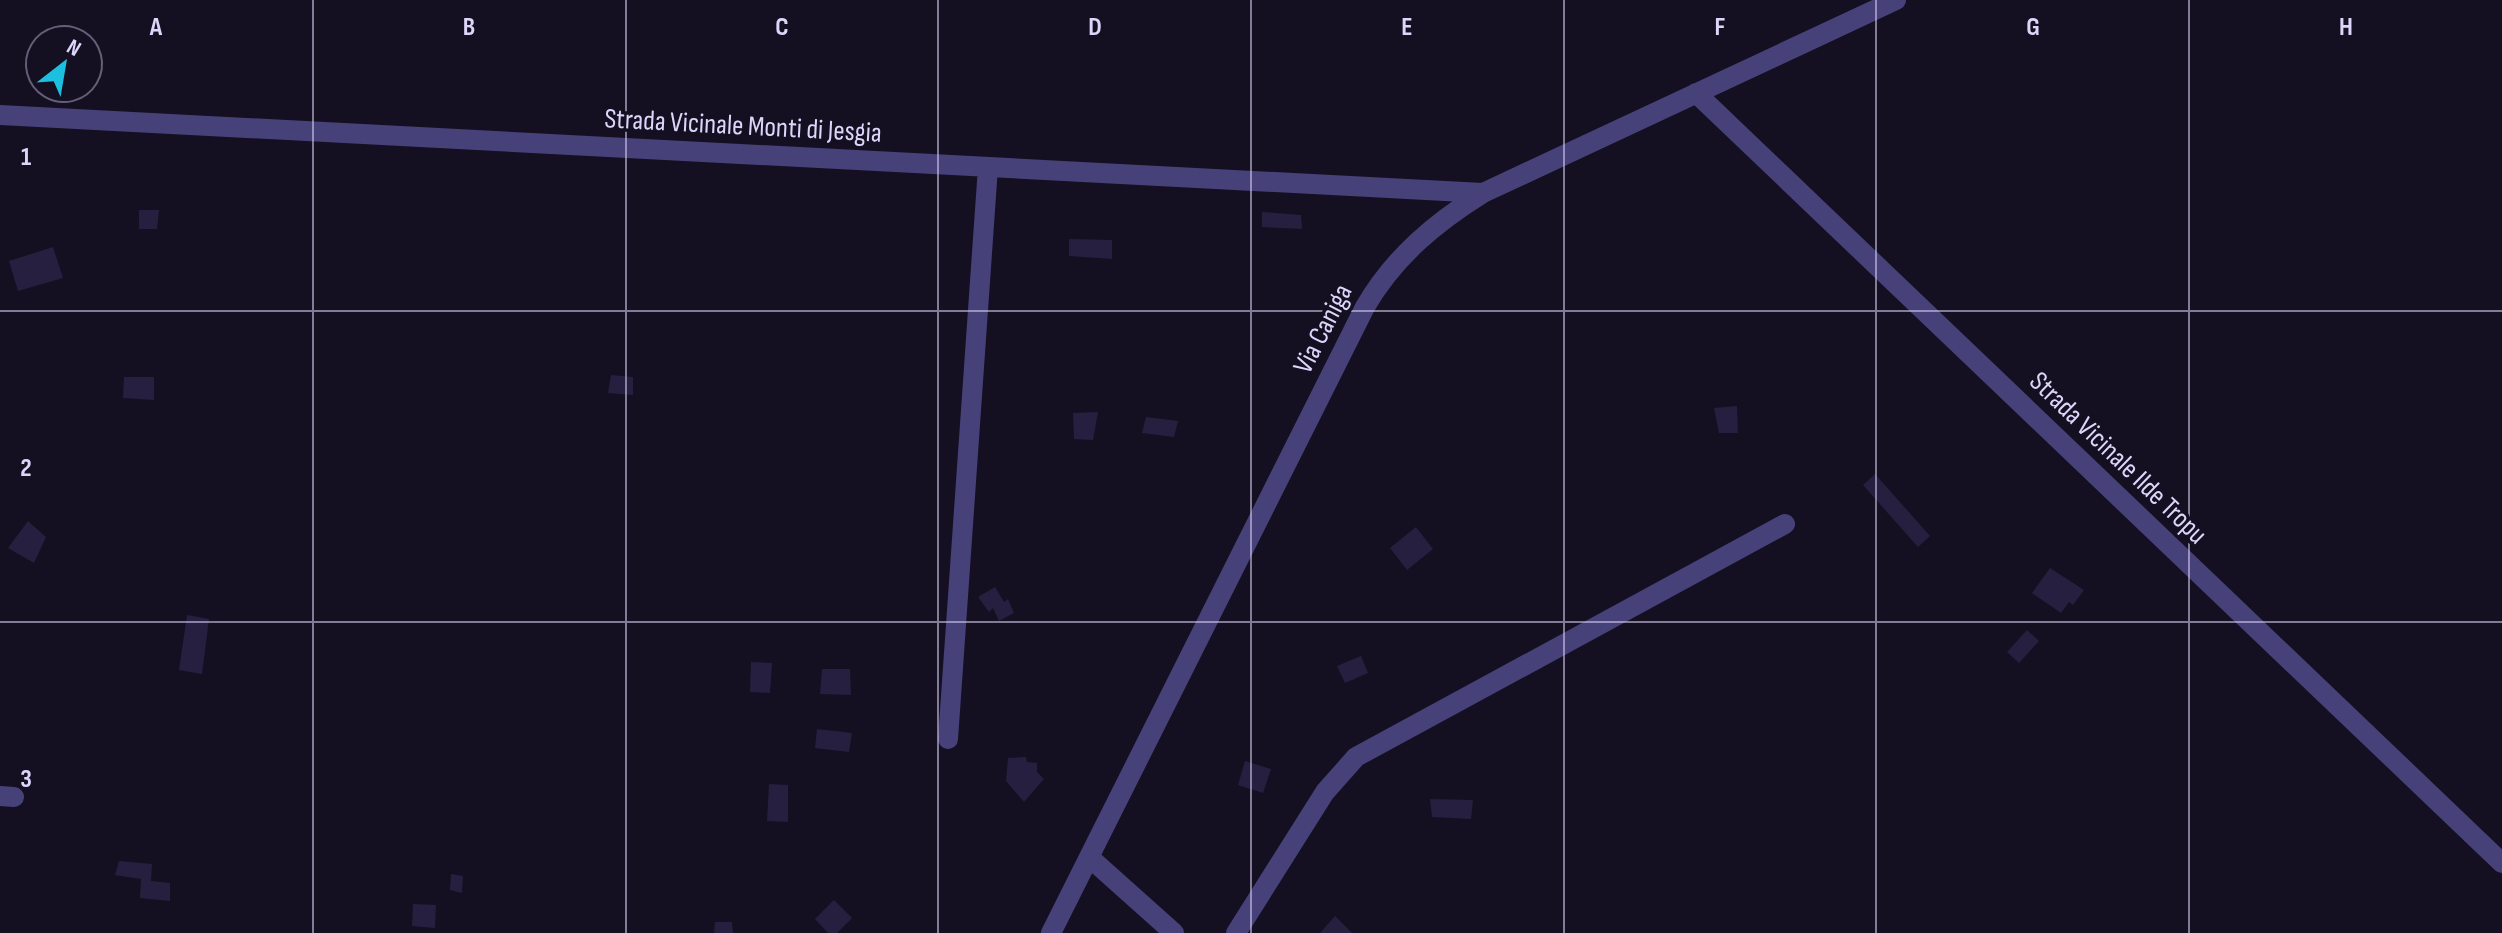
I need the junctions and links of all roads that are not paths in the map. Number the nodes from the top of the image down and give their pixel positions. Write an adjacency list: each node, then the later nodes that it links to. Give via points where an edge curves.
1 (1896, 0): 2 (street, Via Caniga)
2 (1696, 93): 5 (street, Via Caniga); 9 (street, Strada Vicinale Ilde Tropu)
3 (0, 115): 4 (street, Strada Vicinale Monti di Jesgia)
4 (988, 167): 5 (street, Strada Vicinale Monti di Jesgia); 7 (street)
5 (1483, 193): 8 (street, Via Caniga, via 1423,235 1378,284)
6 (1785, 524): 12 (street, via 1356,757 1325,792)
7 (948, 739)
8 (1089, 857): 10 (street, Via Caniga); 11 (street)
9 (2502, 863)
10 (1051, 933)
11 (1174, 933)
12 (1236, 933)

